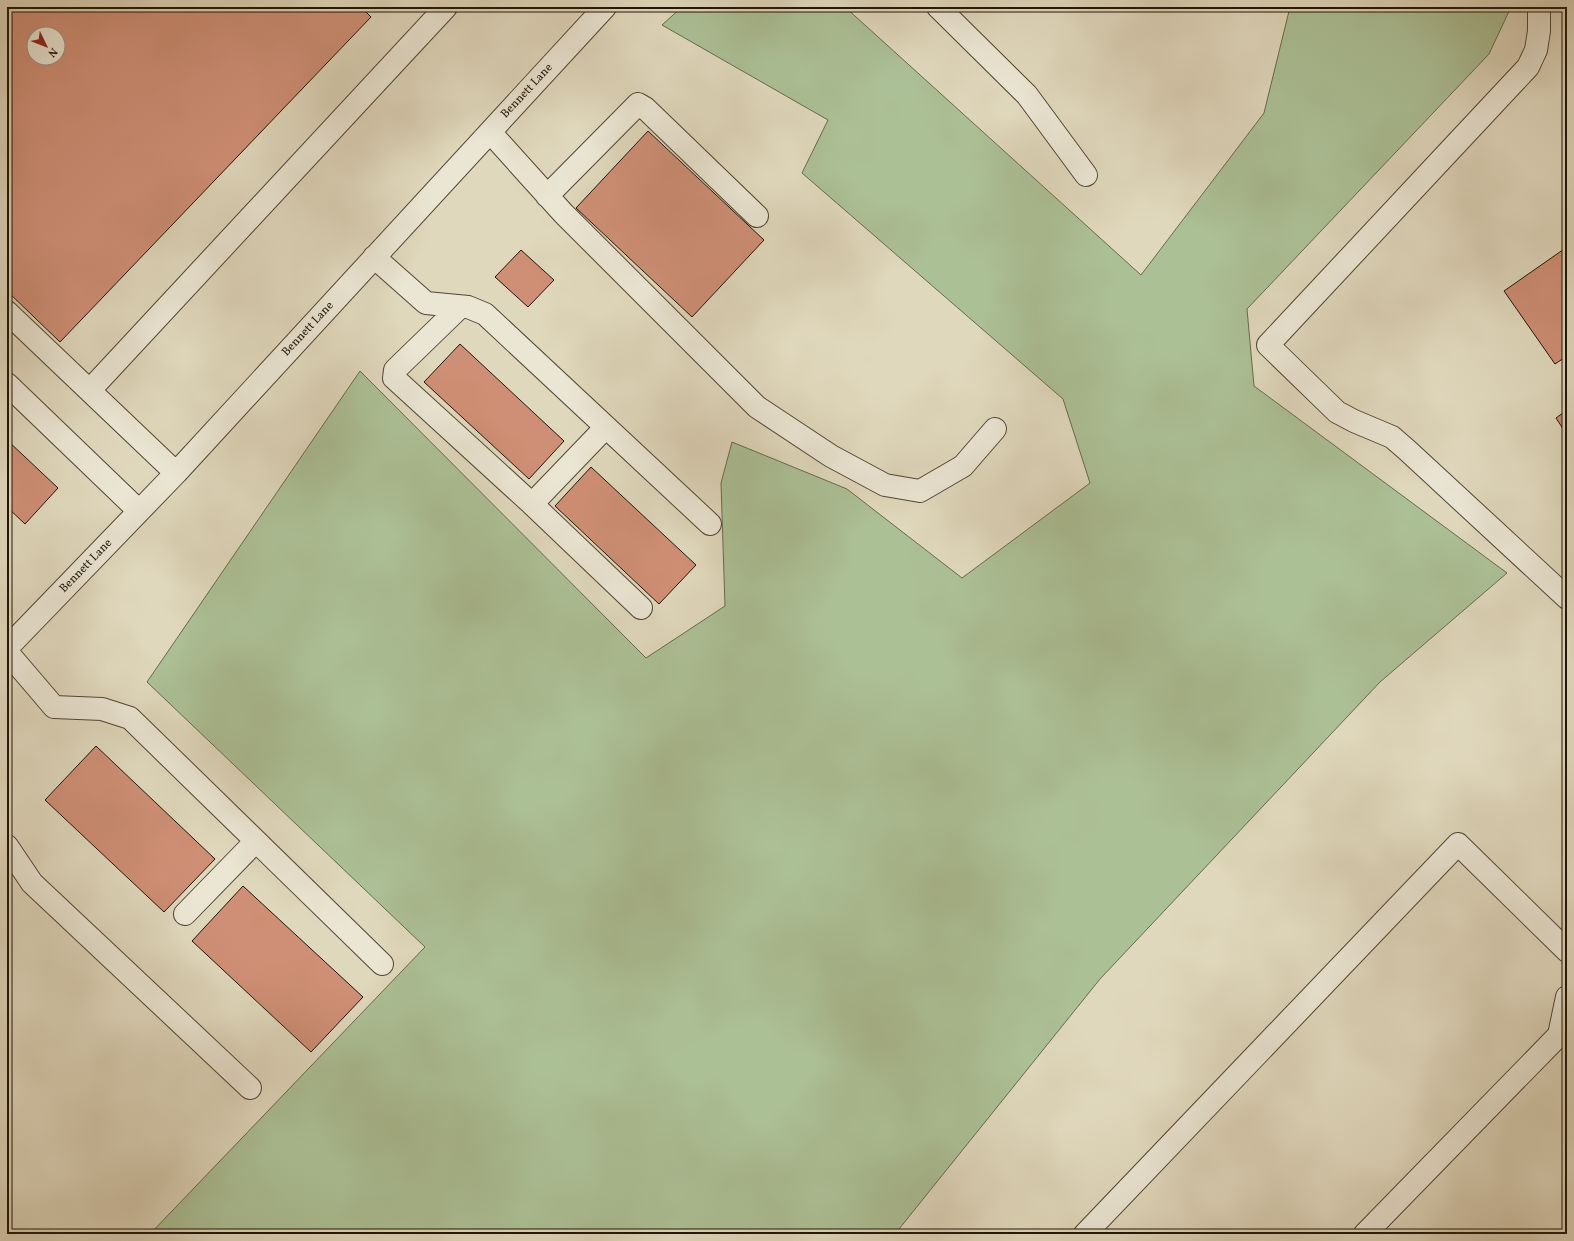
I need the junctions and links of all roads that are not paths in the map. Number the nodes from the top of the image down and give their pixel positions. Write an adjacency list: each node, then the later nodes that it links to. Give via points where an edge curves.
1 (446, 7): 13 (street)
2 (938, 7): 6 (street, via 1027,95)
3 (1539, 7): 20 (street, via 1536,50 1528,67 1268,345 1337,412 1392,437)
4 (599, 9): 5 (street, Bennett Lane)
5 (490, 132): 7 (street); 9 (street, Bennett Lane)
6 (1086, 175)
7 (547, 196): 8 (street, via 638,104); 15 (street, via 757,408 831,456 885,485 920,491 963,466)
8 (757, 216)
9 (374, 257): 10 (street, via 426,303); 16 (street, Bennett Lane)
10 (460, 307): 14 (street, via 468,307 485,314); 17 (street, via 395,370 394,378)
11 (7, 312): 13 (street)
12 (7, 384): 18 (street)
13 (90, 390): 16 (street)
14 (606, 427): 17 (street); 19 (street)
15 (996, 429)
16 (176, 473): 18 (street, Bennett Lane)
17 (532, 504): 21 (street)
18 (140, 511): 22 (street, Bennett Lane)
19 (710, 524)
20 (1567, 598)
21 (641, 608)
22 (7, 648)
23 (7, 652): 24 (street, via 54,707 102,709 130,718)
24 (256, 841): 26 (street); 28 (street)
25 (7, 846): 31 (street, via 32,883)
26 (185, 914)
27 (1567, 952): 32 (street, via 1458,844)
28 (382, 964)
29 (1567, 997): 30 (street)
30 (1563, 1039): 33 (street)
31 (250, 1088)
32 (1084, 1234)
33 (1365, 1234)

